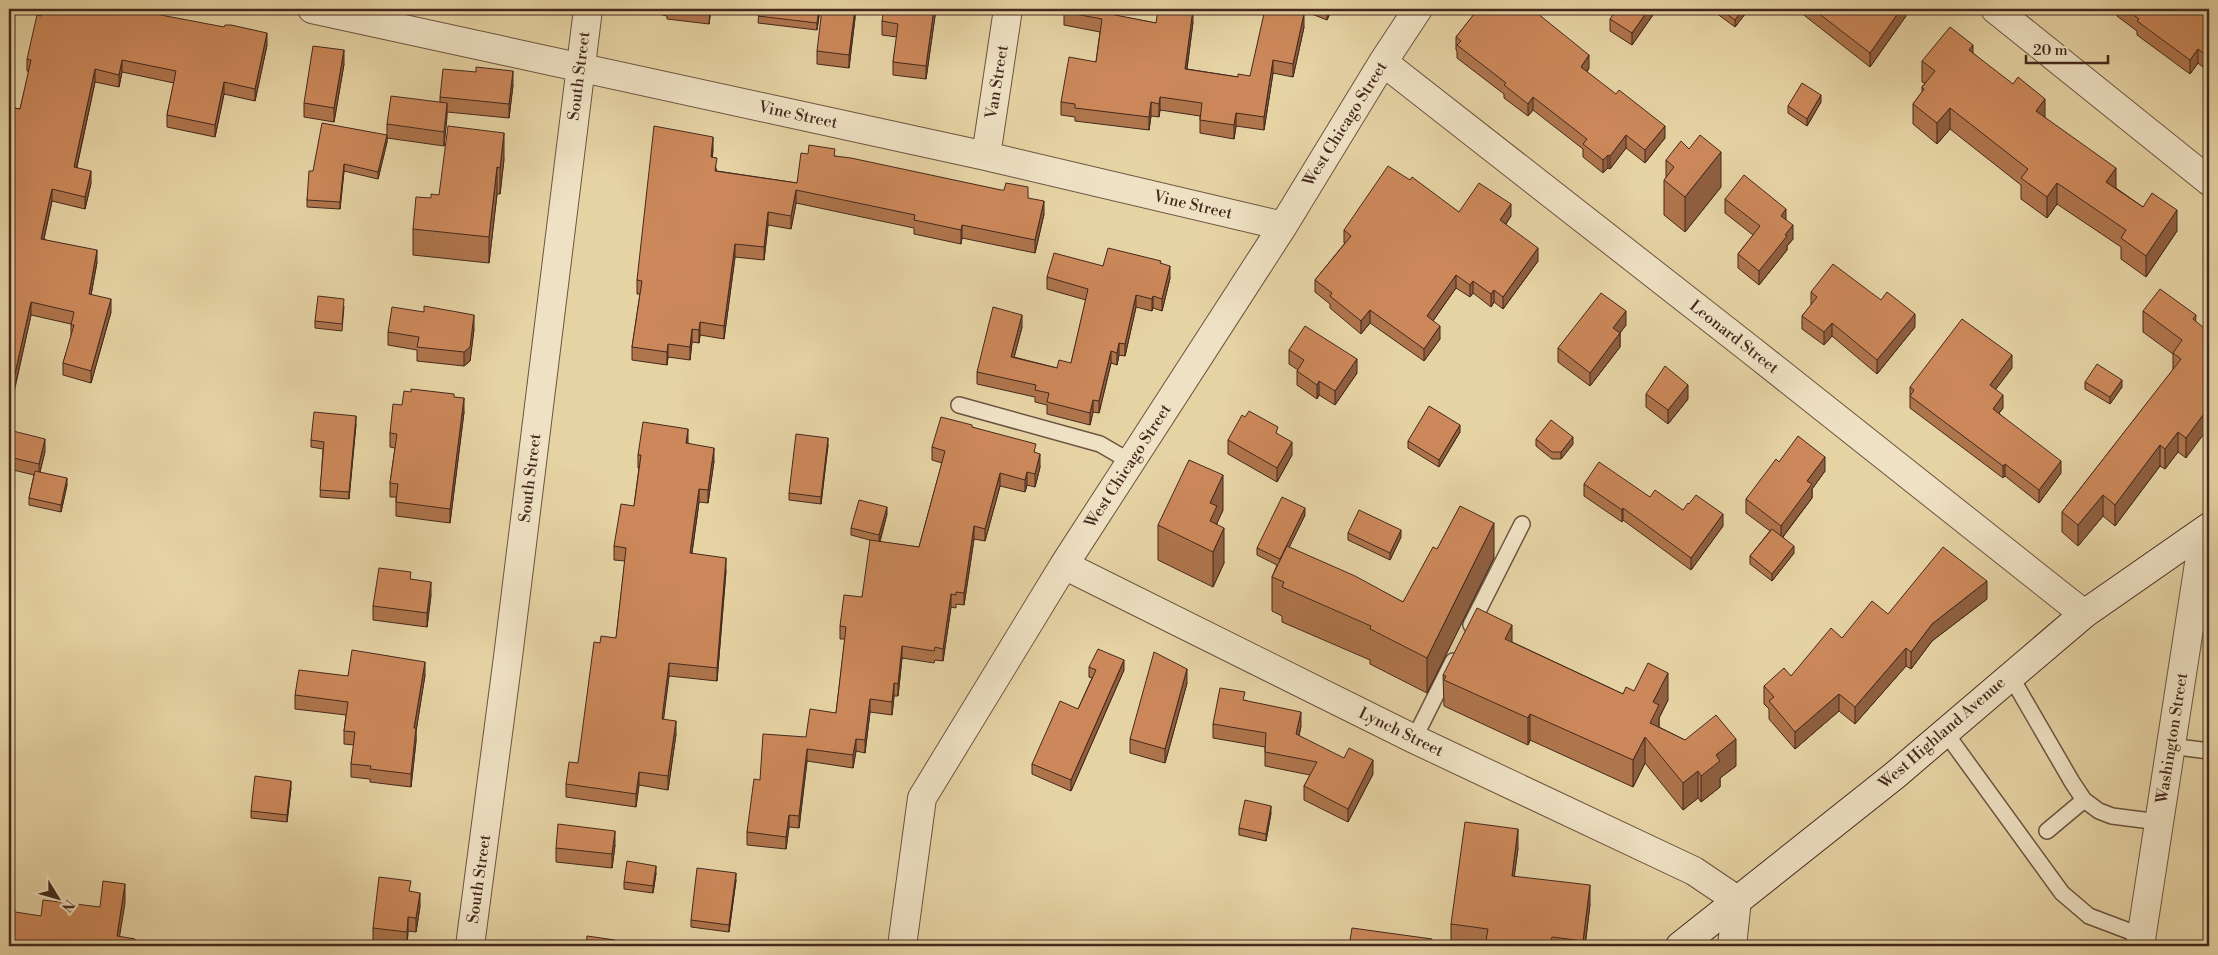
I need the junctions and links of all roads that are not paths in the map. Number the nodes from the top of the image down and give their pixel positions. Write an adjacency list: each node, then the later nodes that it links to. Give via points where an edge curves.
1 (312, 9): 7 (street, Vine Street)
2 (588, 9): 7 (street, South Street)
3 (1008, 9): 8 (street, Van Street)
4 (1418, 9): 6 (street, West Chicago Street)
5 (1995, 9): 9 (street)
6 (1382, 62): 10 (street, West Chicago Street); 16 (street, Leonard Street)
7 (580, 67): 8 (street, Vine Street); 27 (street, South Street)
8 (986, 156): 10 (street, Vine Street)
9 (2209, 180)
10 (1282, 226): 12 (street, West Chicago Street)
11 (960, 405): 12 (lane, via 1100,444)
12 (1131, 462): 15 (street, West Chicago Street)
13 (1522, 524): 19 (lane)
14 (2207, 529): 16 (street, West Highland Avenue); 20 (street, Washington Street)
15 (1064, 565): 19 (street, Lynch Street); 28 (street, West Chicago Street, via 922,798)
16 (2084, 614): 17 (street, West Highland Avenue)
17 (2010, 675): 18 (street, West Highland Avenue); 22 (lane)
18 (1945, 732): 25 (street, West Highland Avenue); 26 (lane, via 2062,893 2089,916)
19 (1414, 739): 25 (street, Lynch Street, via 1694,871)
20 (2170, 746): 21 (lane); 23 (street, Washington Street)
21 (2209, 751)
22 (2084, 800): 23 (lane, via 2112,816); 24 (lane)
23 (2159, 822): 26 (street, Washington Street)
24 (2046, 831)
25 (1737, 900): 29 (street, West Highland Avenue); 30 (street)
26 (2141, 941)
27 (470, 946)
28 (902, 946)
29 (1680, 946)
30 (1732, 946)

